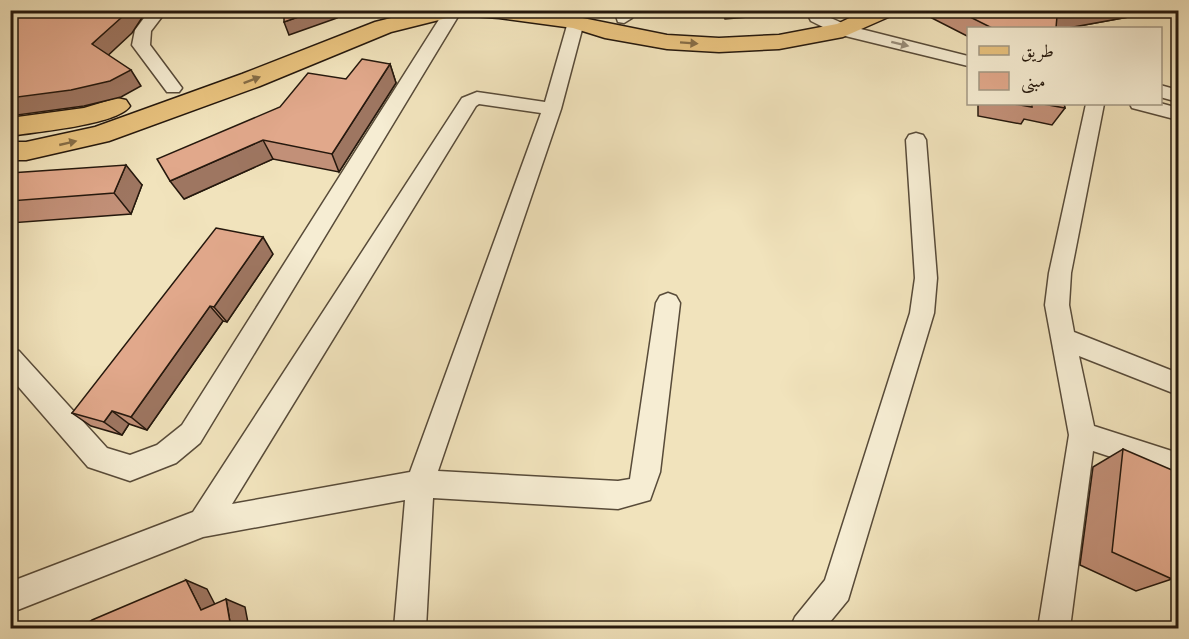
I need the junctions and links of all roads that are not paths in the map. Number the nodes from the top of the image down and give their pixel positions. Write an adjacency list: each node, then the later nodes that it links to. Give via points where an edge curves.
1 (159, 10): 11 (street, via 143,30 141,45)
2 (378, 10): 11 (main road)
3 (453, 10): 20 (main road, one-way to 3, via 100,135 383,27); 23 (street, via 191,434 166,454 130,468 98,458)
4 (465, 10): 7 (main road)
5 (885, 10): 8 (main road)
6 (623, 14): 7 (main road); 8 (main road, via 668,26 715,28)
7 (579, 16): 8 (main road, one-way to 8, via 605,31 667,42 719,45 779,42); 16 (street)
8 (840, 18): 9 (street); 10 (street, one-way to 10)
9 (967, 46)
10 (967, 60)
11 (172, 88): 18 (main road, via 86,116)
12 (1162, 91): 13 (street)
13 (1179, 96)
14 (1095, 105): 22 (street, via 1060,273 1057,305)
15 (1142, 105): 17 (street)
16 (552, 109): 27 (street); 28 (street, via 477,98 469,102)
17 (1179, 114)
18 (10, 127)
19 (916, 140): 31 (street, via 926,278 922,313 837,589)
20 (10, 151)
21 (668, 303): 27 (street, via 646,472 639,490 618,495)
22 (1064, 339): 24 (street); 25 (street)
23 (10, 359)
24 (1179, 384)
25 (1082, 435): 26 (street); 32 (street)
26 (1179, 466)
27 (420, 484): 28 (street); 30 (street)
28 (203, 523): 29 (street)
29 (10, 598)
30 (410, 628)
31 (806, 628)
32 (1054, 628)

